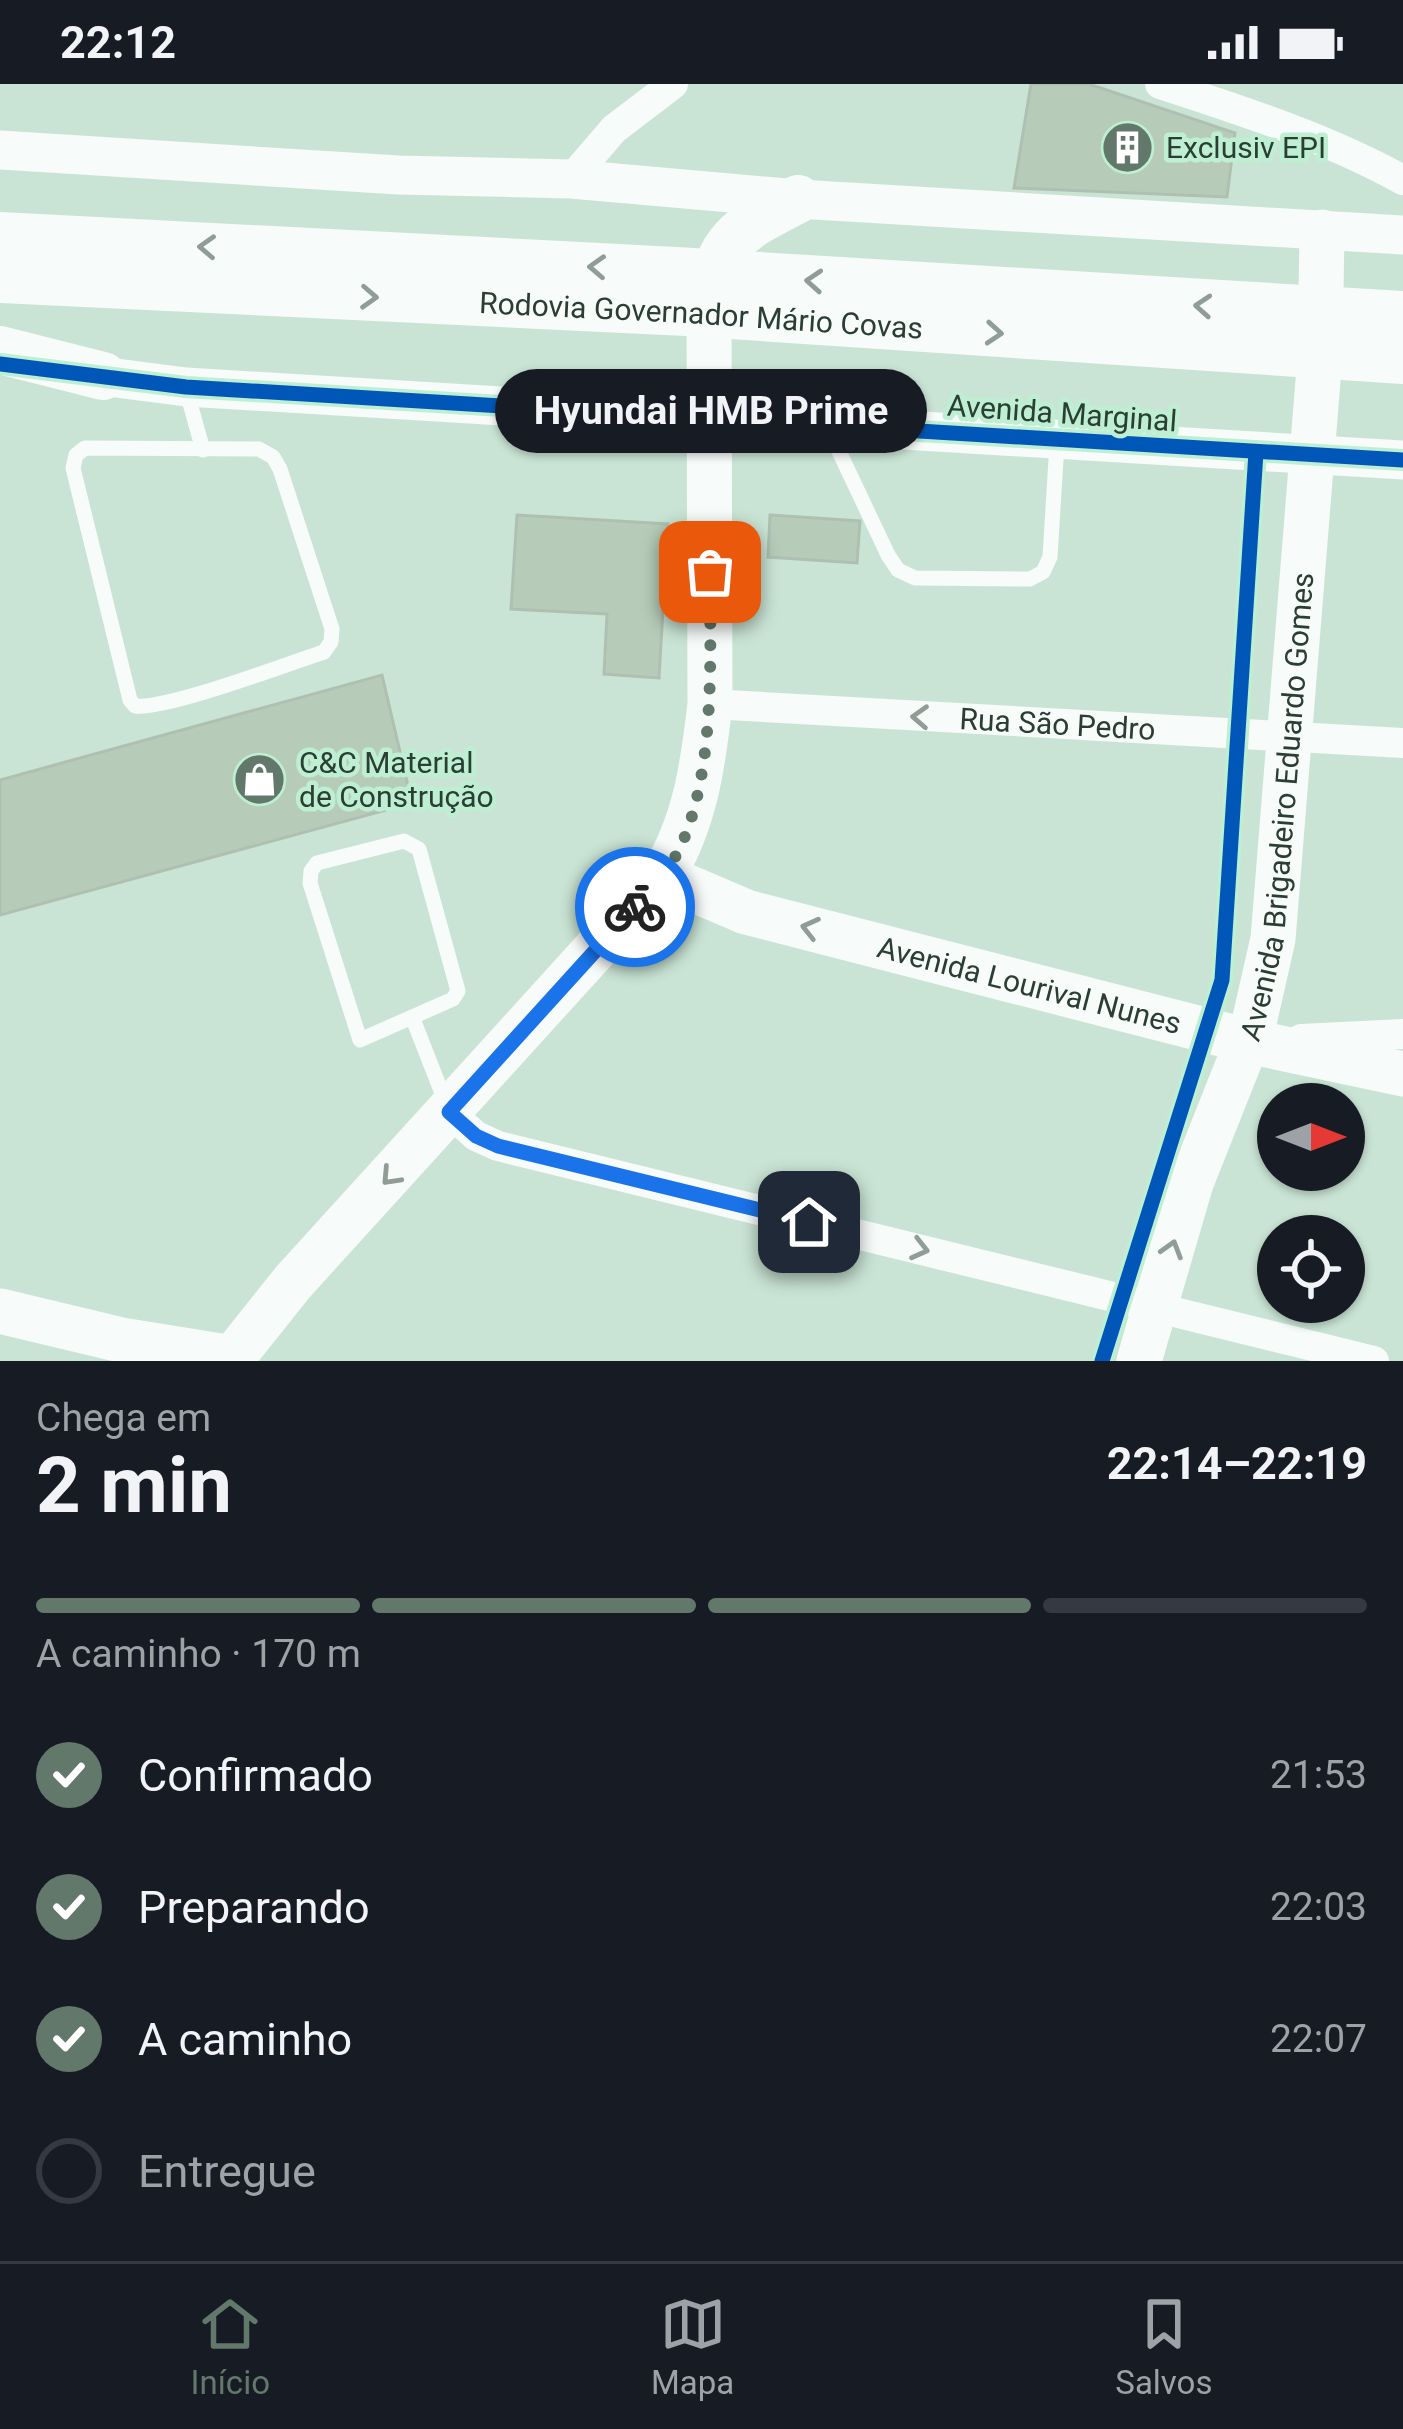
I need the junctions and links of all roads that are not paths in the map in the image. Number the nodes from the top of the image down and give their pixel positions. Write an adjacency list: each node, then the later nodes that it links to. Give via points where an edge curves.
1 (674, 84): 4 (street, via 614,129)
2 (1160, 84): 5 (street, via 1360,157)
3 (0, 150): 4 (street)
4 (571, 179): 6 (street)
5 (1403, 181)
6 (798, 199): 7 (street); 11 (main road, via 726,243)
7 (1322, 232): 8 (street); 13 (main road, Avenida Brigadeiro Eduardo Gomes)
8 (1403, 235)
9 (0, 236): 11 (main road, Rodovia Governador Mário Covas, one-way to 9)
10 (0, 279): 11 (main road, Rodovia Governador Mário Covas, one-way to 11)
11 (711, 294): 13 (main road, Rodovia Governador Mário Covas); 19 (main road)
12 (1403, 315): 13 (main road, Rodovia Governador Mário Covas)
13 (1320, 333): 15 (main road, Rodovia Governador Mário Covas); 23 (main road, Avenida Brigadeiro Eduardo Gomes)
14 (0, 350): 17 (main road)
15 (1403, 360)
16 (0, 364): 17 (street, Avenida Marginal)
17 (103, 376): 18 (street, Avenida Marginal)
18 (186, 387): 19 (street, Avenida Marginal); 22 (lane)
19 (709, 418): 20 (street, Avenida Marginal); 25 (main road)
20 (827, 425): 21 (street, Avenida Marginal); 21 (lane, via 888,555 915,578 1030,579 1042,572 1050,557)
21 (1057, 440): 23 (street, Avenida Marginal)
22 (202, 450): 22 (lane, via 85,448 76,455 130,700 143,708 324,652 331,642 273,457 259,449)
23 (1312, 456): 24 (street, Avenida Marginal); 26 (main road, Avenida Brigadeiro Eduardo Gomes)
24 (1403, 460)
25 (710, 704): 26 (street, Rua São Pedro, one-way to 25); 28 (main road, via 681,846)
26 (1288, 739): 27 (street, Rua São Pedro); 31 (main road, Avenida Brigadeiro Eduardo Gomes, via 1273,939)
27 (1403, 743)
28 (662, 876): 31 (main road, Avenida Lourival Nunes, one-way to 28, via 746,912); 33 (main road)
29 (413, 1019): 29 (lane, via 458,991 418,849 404,841 317,863 310,883 356,1036 365,1040); 33 (lane)
30 (1403, 1034): 31 (street)
31 (1248, 1041): 32 (main road, Avenida Lourival Nunes); 34 (main road, Avenida Brigadeiro Eduardo Gomes, one-way to 31)
32 (1403, 1074)
33 (449, 1112): 34 (street, one-way to 34, via 498,1146); 36 (main road, one-way to 36)
34 (1154, 1306): 37 (main road, Avenida Brigadeiro Eduardo Gomes); 38 (street)
35 (0, 1311): 36 (main road)
36 (232, 1359)
37 (1139, 1361)
38 (1374, 1361)

